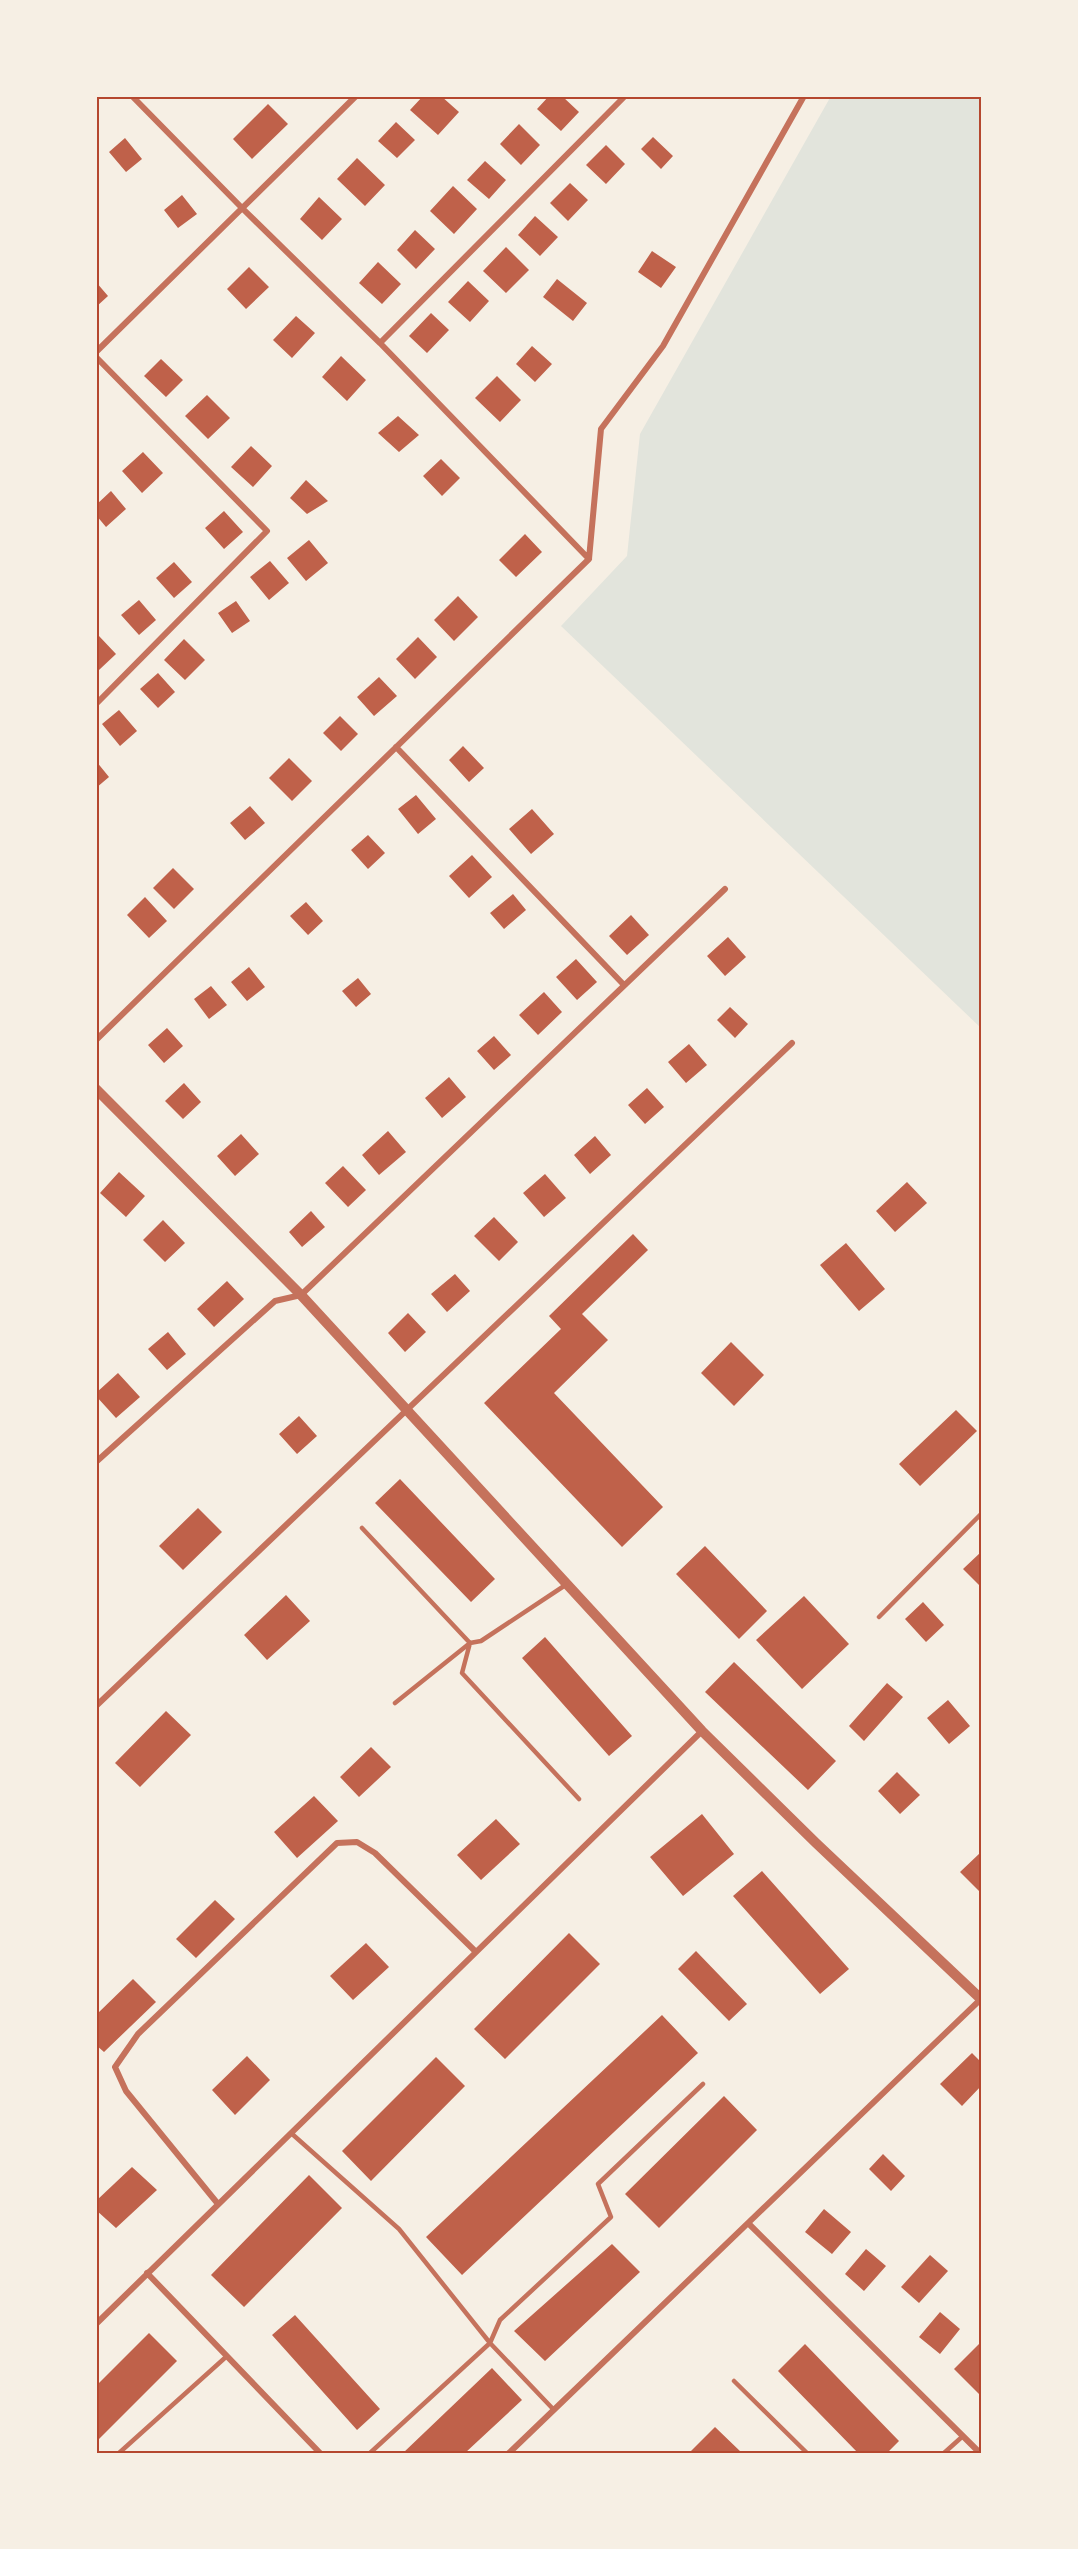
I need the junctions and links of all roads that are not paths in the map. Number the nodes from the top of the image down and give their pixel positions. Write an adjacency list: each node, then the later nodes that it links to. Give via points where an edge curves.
1 (132, 96): 5 (street)
2 (357, 96): 5 (street)
3 (625, 96): 6 (street)
4 (804, 96): 9 (street, via 663,346 601,429)
5 (243, 209): 6 (street); 7 (street)
6 (380, 343): 9 (street)
7 (96, 352)
8 (96, 357): 10 (street, via 267,531)
9 (589, 559): 11 (street)
10 (96, 704)
11 (396, 747): 13 (street); 14 (street)
12 (725, 889): 13 (street)
13 (624, 985): 17 (street)
14 (96, 1040)
15 (792, 1043): 18 (street)
16 (96, 1089): 17 (street)
17 (301, 1295): 18 (street); 19 (street, via 275,1301)
18 (407, 1410): 22 (street); 26 (street)
19 (96, 1462)
20 (982, 1513): 23 (lane)
21 (362, 1528): 24 (lane)
22 (567, 1584): 24 (lane, via 481,1641); 27 (street)
23 (879, 1617)
24 (470, 1643): 25 (lane); 28 (lane, via 462,1673)
25 (395, 1703)
26 (96, 1706)
27 (702, 1731): 29 (street); 30 (street)
28 (579, 1799)
29 (475, 1952): 32 (street); 33 (street, via 375,1853 357,1842 337,1843 138,2034 115,2067 126,2091)
30 (982, 1998): 34 (street)
31 (703, 2084): 37 (lane, via 598,2184 611,2217 500,2320)
32 (291, 2133): 33 (street); 37 (lane, via 399,2229)
33 (218, 2204): 35 (street)
34 (748, 2223): 40 (street); 41 (street)
35 (147, 2273): 36 (street); 38 (street)
36 (96, 2324)
37 (490, 2343): 40 (lane); 44 (lane)
38 (227, 2356): 42 (lane); 43 (street)
39 (734, 2381): 46 (lane)
40 (554, 2410): 45 (street)
41 (963, 2436): 47 (lane); 48 (street)
42 (119, 2453)
43 (320, 2453)
44 (370, 2453)
45 (508, 2453)
46 (807, 2453)
47 (944, 2453)
48 (980, 2453)

